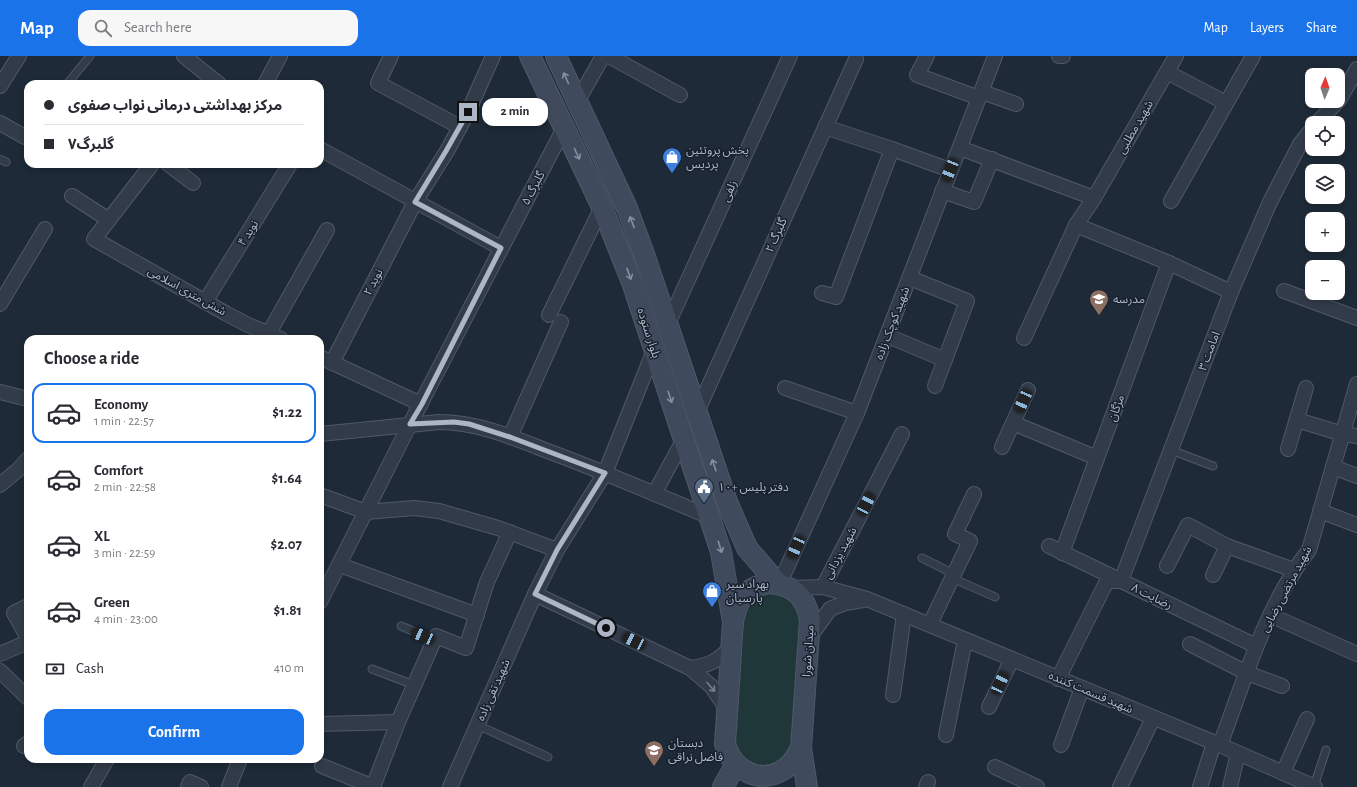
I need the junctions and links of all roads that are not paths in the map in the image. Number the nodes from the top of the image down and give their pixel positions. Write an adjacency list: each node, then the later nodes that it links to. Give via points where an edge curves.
1 (19, 56): 24 (street)
2 (90, 56): 21 (lane)
3 (280, 56): 23 (street)
4 (391, 56): 32 (street, via 378,83)
5 (493, 56): 32 (street, نوید ۲)
6 (530, 56): 34 (main road, بلوار ستوده)
7 (556, 56): 27 (main road, بلوار ستوده, one-way to 7)
8 (603, 56): 27 (street)
9 (609, 56): 25 (street)
10 (790, 56): 65 (street, زلفی)
11 (927, 56): 26 (street, via 917,75)
12 (995, 56): 26 (street, شهید کوچک زاده)
13 (1060, 56): 14 (street)
14 (1063, 56)
15 (1176, 56): 20 (street, شهید مطلبی)
16 (1253, 56): 28 (street)
17 (193, 59): 22 (street)
18 (856, 59): 33 (street, گلبرگ ۲)
19 (1357, 69): 30 (street, via 1339,100)
20 (1167, 72): 28 (street); 48 (street, شهید مطلبی)
21 (70, 80)
22 (213, 80)
23 (267, 80)
24 (0, 86)
25 (680, 95)
26 (980, 95): 29 (street); 37 (street, شهید کوچک زاده)
27 (577, 102): 65 (main road, بلوار ستوده, one-way to 27, via 627,208)
28 (1226, 103): 49 (street)
29 (1016, 104)
30 (1324, 116)
31 (0, 123): 35 (street)
32 (460, 127): 50 (street, نوید ۲)
33 (825, 127): 38 (street); 81 (street, گلبرگ ۲)
34 (564, 128): 51 (main road, بلوار ستوده, one-way to 51); 56 (street, گلبرگ ۵)
35 (24, 136)
36 (1305, 138): 61 (street, امامت ۳, via 1270,202)
37 (960, 148): 40 (street); 44 (street, شهید کوچک زاده)
38 (892, 149): 44 (street); 60 (street, via 836,297)
39 (324, 152): 50 (street)
40 (992, 160): 46 (street, via 974,202); 48 (street)
41 (149, 168): 52 (street)
42 (173, 168): 45 (street)
43 (288, 168): 62 (street, نوید ۴)
44 (950, 170): 46 (street, شهید کوچک زاده)
45 (193, 183)
46 (942, 191): 58 (street, شهید کوچک زاده)
47 (72, 196): 52 (street)
48 (1094, 198): 53 (street, شهید مطلبی)
49 (1172, 201)
50 (415, 202): 56 (street); 71 (street, نوید ۲)
51 (602, 207): 70 (main road, بلوار ستوده, one-way to 70, via 625,261); 90 (street, via 555,318)
52 (109, 220): 62 (street, شش متری اسلامی, via 94,239)
53 (1076, 225): 57 (street); 69 (street, شهید مطلبی)
54 (45, 229): 63 (street)
55 (327, 230): 67 (street)
56 (501, 248): 80 (street, گلبرگ ۵)
57 (1169, 263): 61 (street); 95 (street, مژگان)
58 (910, 278): 68 (street, شهید کوچک زاده); 72 (street, via 967,301)
59 (1284, 291): 64 (street)
60 (822, 292)
61 (1231, 292): 94 (street, امامت ۳)
62 (205, 302): 66 (street, شش متری اسلامی)
63 (0, 304)
64 (1357, 318)
65 (668, 326): 81 (main road, بلوار ستوده)
66 (273, 335)
67 (275, 335)
68 (888, 336): 72 (street); 82 (street, شهید کوچک زاده)
69 (1024, 338)
70 (654, 348): 91 (main road, بلوار ستوده, one-way to 91); 99 (street, شهید تقی زاده)
71 (326, 360): 80 (street)
72 (945, 360): 74 (street)
73 (1357, 384): 88 (street, شهید مرتضی رضایی)
74 (935, 386)
75 (785, 388): 82 (street)
76 (1306, 388): 83 (street)
77 (1028, 390): 84 (street)
78 (0, 392): 79 (street)
79 (24, 398)
80 (422, 404): 85 (street, گلبرگ ۵)
81 (697, 412): 121 (main road, بلوار ستوده, one-way to 81, via 747,548 727,502)
82 (857, 413): 121 (street, شهید کوچک زاده, via 784,574)
83 (1297, 420): 88 (street); 93 (street)
84 (1013, 423): 92 (street); 95 (street)
85 (410, 424): 86 (street); 90 (street, via 454,422); 106 (street, گلبرگ ۵)
86 (324, 434)
87 (902, 434): 122 (street, شهید یزدانی)
88 (1343, 434): 89 (street); 98 (street, شهید مرتضی رضایی)
89 (1357, 436)
90 (510, 437): 99 (street)
91 (684, 439): 102 (street); 107 (main road, بلوار ستوده)
92 (1002, 447)
93 (1288, 449)
94 (1171, 450): 97 (lane); 120 (street, امامت ۳)
95 (1097, 458): 113 (street, مژگان)
96 (24, 463): 101 (street)
97 (1213, 466)
98 (1333, 467): 100 (street); 105 (street, شهید مرتضی رضایی)
99 (605, 473): 102 (street); 112 (street, شهید تقی زاده)
100 (1357, 476)
101 (0, 485)
102 (654, 494): 107 (street)
103 (974, 494): 119 (street, via 955,534 970,540)
104 (324, 496): 106 (street)
105 (1320, 511): 108 (street); 117 (street, شهید مرتضی رضایی, via 1309,550)
106 (366, 512): 109 (street, via 414,508 440,511); 115 (street, گلبرگ ۵)
107 (710, 517): 131 (main road, بلوار ستوده, one-way to 131, via 722,552)
108 (1357, 525)
109 (510, 532): 112 (street); 129 (street, via 487,582)
110 (1049, 546): 113 (street, رضایت ۸)
111 (1227, 546): 116 (street, via 1188,525); 117 (street); 118 (street)
112 (557, 550): 123 (street, شهید تقی زاده)
113 (1062, 553): 120 (street, رضایت ۸)
114 (922, 558): 119 (lane)
115 (340, 565): 124 (street, گلبرگ ۵); 129 (street)
116 (1167, 566)
117 (1294, 570): 130 (street, شهید مرتضی رضایی)
118 (1213, 575)
119 (953, 576): 125 (lane); 132 (street)
120 (1121, 581): 141 (street, رضایت ۸); 149 (street, via 1107,581)
121 (784, 586): 122 (street, شهید قسمت کننده); 131 (main road, میدان شورا, via 768,583 750,590 737,605); 135 (main road, میدان شورا, via 797,593 808,609)
122 (823, 587): 126 (street, شهید قسمت کننده)
123 (535, 594): 145 (street); 161 (street, شهید تقی زاده)
124 (324, 595)
125 (995, 596)
126 (867, 599): 128 (street, شهید قسمت کننده); 135 (street, via 830,609)
127 (24, 608): 134 (street, via 14,613)
128 (904, 614): 132 (street, شهید قسمت کننده); 154 (street)
129 (477, 615): 136 (street, via 466,648 436,636)
130 (1270, 615): 141 (street, شهید مرتضی رضایی); 143 (street)
131 (733, 622): 140 (main road, میدان شورا)
132 (930, 624): 137 (street, شهید قسمت کننده)
133 (401, 626): 136 (lane)
134 (24, 631)
135 (809, 638): 165 (main road, میدان شورا)
136 (434, 640): 150 (street)
137 (964, 640): 144 (street, شهید قسمت کننده); 162 (street)
138 (24, 643): 142 (street)
139 (1190, 644): 148 (street)
140 (731, 646): 145 (street, via 711,664); 156 (main road, میدان شورا)
141 (1256, 646): 148 (street, شهید مرتضی رضایی)
142 (1, 651)
143 (1357, 654)
144 (1012, 659): 149 (street, شهید قسمت کننده); 155 (street)
145 (690, 668): 156 (street, one-way to 156, via 711,686)
146 (372, 669): 150 (lane)
147 (0, 671): 153 (street)
148 (1247, 673): 151 (street); 163 (street, شهید مرتضی رضایی)
149 (1058, 678): 152 (street, شهید قسمت کننده)
150 (414, 685): 159 (street)
151 (1282, 686)
152 (1082, 688): 157 (street, شهید قسمت کننده); 164 (street)
153 (24, 694)
154 (893, 695)
155 (989, 708)
156 (727, 709): 171 (main road, میدان شورا, via 725,744)
157 (1153, 718): 163 (street, شهید قسمت کننده); 183 (street)
158 (1307, 719): 174 (street)
159 (398, 722): 160 (street); 178 (street)
160 (324, 724)
161 (477, 725): 168 (lane); 179 (street, شهید تقی زاده)
162 (946, 735)
163 (1217, 744): 167 (street, شهید قسمت کننده); 184 (street, شهید مرتضی رضایی)
164 (1061, 745)
165 (800, 748): 175 (main road, میدان شورا, via 794,761 786,768); 181 (main road)
166 (1326, 750): 186 (lane)
167 (1238, 753): 174 (street, شهید قسمت کننده); 185 (street)
168 (548, 756)
169 (105, 763): 176 (street)
170 (238, 763): 177 (street)
171 (736, 764): 175 (main road, میدان شورا); 180 (main road)
172 (322, 766): 178 (street)
173 (995, 767): 182 (street)
174 (1284, 773): 186 (street, شهید قسمت کننده)
175 (759, 781)
176 (92, 787)
177 (229, 787)
178 (374, 787)
179 (450, 787)
180 (724, 787)
181 (807, 787)
182 (1037, 787)
183 (1120, 787)
184 (1200, 787)
185 (1230, 787)
186 (1314, 787)

